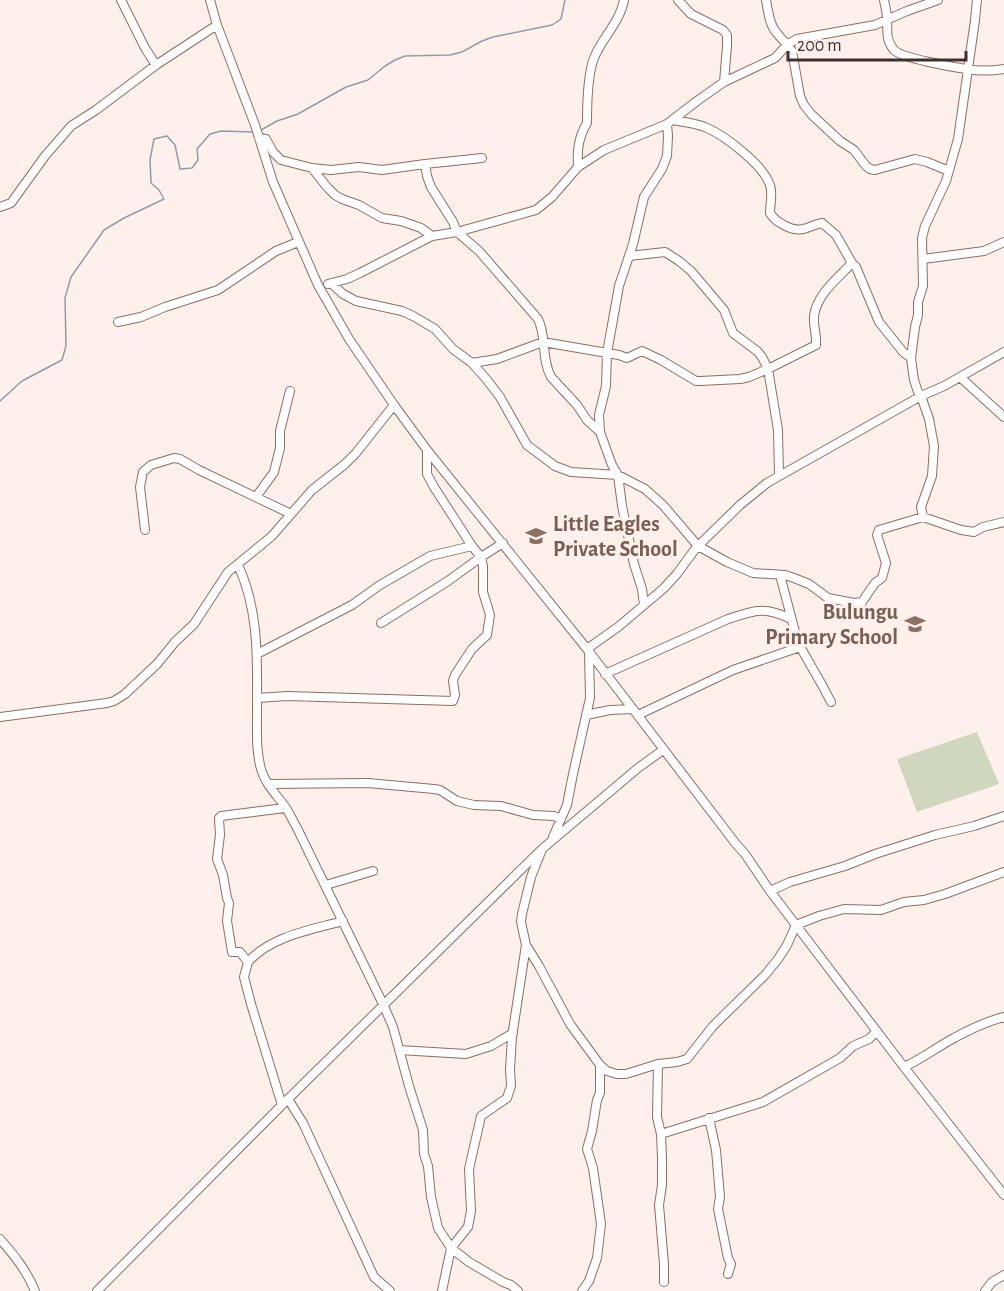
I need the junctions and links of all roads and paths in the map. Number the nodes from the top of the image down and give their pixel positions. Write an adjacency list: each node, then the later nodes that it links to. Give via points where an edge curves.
1 (121, 0): 12 (street)
2 (210, 0): 10 (street)
3 (624, 0): 20 (street, via 622,12 592,62 586,123 577,149)
4 (678, 0): 15 (street, via 692,14 726,35)
5 (766, 0): 11 (street, via 775,32)
6 (884, 0): 9 (street)
7 (938, 0): 9 (street)
8 (977, 0): 13 (street)
9 (887, 20): 11 (street, via 808,36); 13 (street, via 888,40 899,54)
10 (217, 26): 12 (street); 17 (street)
11 (788, 44): 15 (street, via 775,58); 22 (street, via 804,105 870,169 915,159)
12 (156, 65): 23 (street, via 71,126 11,203)
13 (967, 69): 14 (street); 22 (street, via 958,139)
14 (1004, 69)
15 (724, 82): 16 (street)
16 (670, 122): 20 (street, via 604,150); 28 (street, via 667,156 644,196); 30 (street, via 689,122 725,138 765,176 772,191 770,213 775,220 802,230 822,223 836,235)
17 (258, 136): 21 (street, via 266,139 281,160); 26 (street)
18 (482, 158): 19 (street)
19 (425, 164): 21 (street, via 382,170); 24 (street, via 434,192)
20 (578, 167): 24 (street, via 536,210)
21 (312, 168): 25 (street, via 335,195 382,218 421,228)
22 (949, 171): 29 (street, via 923,232)
23 (0, 207)
24 (457, 232): 25 (street); 34 (street, via 538,319)
25 (432, 236): 31 (street, via 360,273)
26 (298, 242): 32 (street); 33 (street, via 276,251 218,290)
27 (1004, 242): 29 (street, via 984,251)
28 (628, 256): 36 (street); 39 (street, via 664,252 679,261 724,310 733,333 757,351)
29 (922, 259): 37 (street, via 923,286)
30 (852, 263): 37 (street, via 880,325); 39 (street, via 816,306 816,345)
31 (331, 283): 32 (street); 38 (street, via 356,301 413,316 435,329)
32 (318, 285): 43 (street)
33 (118, 322)
34 (543, 342): 36 (street); 38 (street, via 497,359); 45 (street, via 551,377)
35 (1004, 352): 40 (street)
36 (607, 353): 39 (street, via 627,358 642,351 696,381 740,379); 45 (street)
37 (911, 358): 42 (street)
38 (472, 363): 47 (street, via 500,397 532,450 571,472)
39 (768, 369): 48 (street, via 778,430)
40 (960, 377): 42 (street); 44 (street)
41 (290, 391): 49 (street, via 274,472)
42 (921, 396): 48 (street); 51 (street, via 934,446 932,476 921,507)
43 (394, 405): 46 (street); 50 (street, via 356,453 312,490)
44 (1004, 417)
45 (600, 432): 47 (street)
46 (427, 450): 54 (street); 55 (street, via 427,474)
47 (618, 475): 56 (street, via 654,496); 60 (street)
48 (779, 476): 56 (street, via 740,505)
49 (256, 497): 50 (street); 53 (street, via 180,459 163,461 142,472 140,487)
50 (291, 514): 58 (street)
51 (923, 517): 52 (street, via 974,532); 59 (street, via 877,531 886,562 882,578 860,603 828,598 801,580)
52 (1004, 522)
53 (146, 530)
54 (503, 543): 57 (street); 64 (street)
55 (472, 546): 57 (street); 65 (street, via 430,556 352,605)
56 (698, 546): 59 (street, via 753,573); 60 (street)
57 (481, 557): 62 (street); 67 (street, via 483,592 490,615 487,635 455,675 453,701)
58 (238, 565): 65 (street, via 249,598); 71 (street, via 228,572 194,624 121,697 107,703)
59 (780, 575): 61 (street)
60 (644, 605): 64 (street)
61 (792, 619): 63 (street); 66 (street, via 764,610 748,613)
62 (381, 623)
63 (800, 646): 68 (street); 69 (street)
64 (588, 651): 66 (street); 70 (street, via 590,698)
65 (257, 654): 67 (street)
66 (605, 674): 69 (street)
67 (257, 698): 73 (street, via 259,758)
68 (831, 702)
69 (635, 712): 70 (street, via 602,711); 72 (street)
70 (586, 715): 76 (street)
71 (0, 717)
72 (663, 750): 77 (street); 82 (street)
73 (268, 784): 74 (street); 76 (street, via 368,783 434,789 457,801)
74 (285, 808): 81 (street); 86 (street, via 219,818 217,859 229,903 230,943 232,952 240,952)
75 (1004, 816): 82 (street, via 874,854)
76 (561, 819): 77 (street)
77 (551, 841): 78 (street)
78 (542, 849): 85 (street, via 521,922); 87 (street)
79 (373, 871): 81 (street)
80 (1004, 872): 84 (street, via 924,900 881,910 837,911)
81 (326, 885): 83 (street)
82 (770, 891): 84 (street)
83 (343, 921): 86 (street, via 280,940); 87 (street)
84 (796, 925): 89 (street); 92 (street, via 766,974 713,1026 692,1054 683,1061)
85 (526, 945): 90 (street); 93 (street, via 570,1024)
86 (248, 962): 95 (street, via 244,977 251,1004)
87 (384, 1004): 91 (street); 95 (street)
88 (1004, 1018): 94 (street, via 975,1027)
89 (877, 1031): 94 (street); 96 (street, via 840,1058 763,1102)
90 (513, 1033): 91 (street, via 466,1054); 100 (street, via 510,1090 507,1098 481,1116 469,1169 468,1227)
91 (399, 1050): 100 (street, via 424,1136 436,1222)
92 (658, 1064): 93 (street, via 626,1074 607,1071); 97 (street, via 657,1117)
93 (600, 1065): 109 (street, via 600,1093 587,1149 602,1224 597,1258)
94 (904, 1067): 98 (street)
95 (285, 1102): 105 (street); 106 (street, via 303,1124 374,1277)
96 (709, 1119): 97 (street); 101 (street, via 716,1150 718,1209 730,1264)
97 (661, 1134): 103 (street, via 659,1205)
98 (1004, 1195)
99 (0, 1239): 104 (street, via 20,1263)
100 (451, 1248): 107 (street); 108 (street)
101 (728, 1274)
102 (1004, 1275): 110 (street)
103 (664, 1282)
104 (35, 1291)
105 (97, 1291)
106 (390, 1291)
107 (442, 1291)
108 (518, 1291)
109 (582, 1291)
110 (985, 1291)

